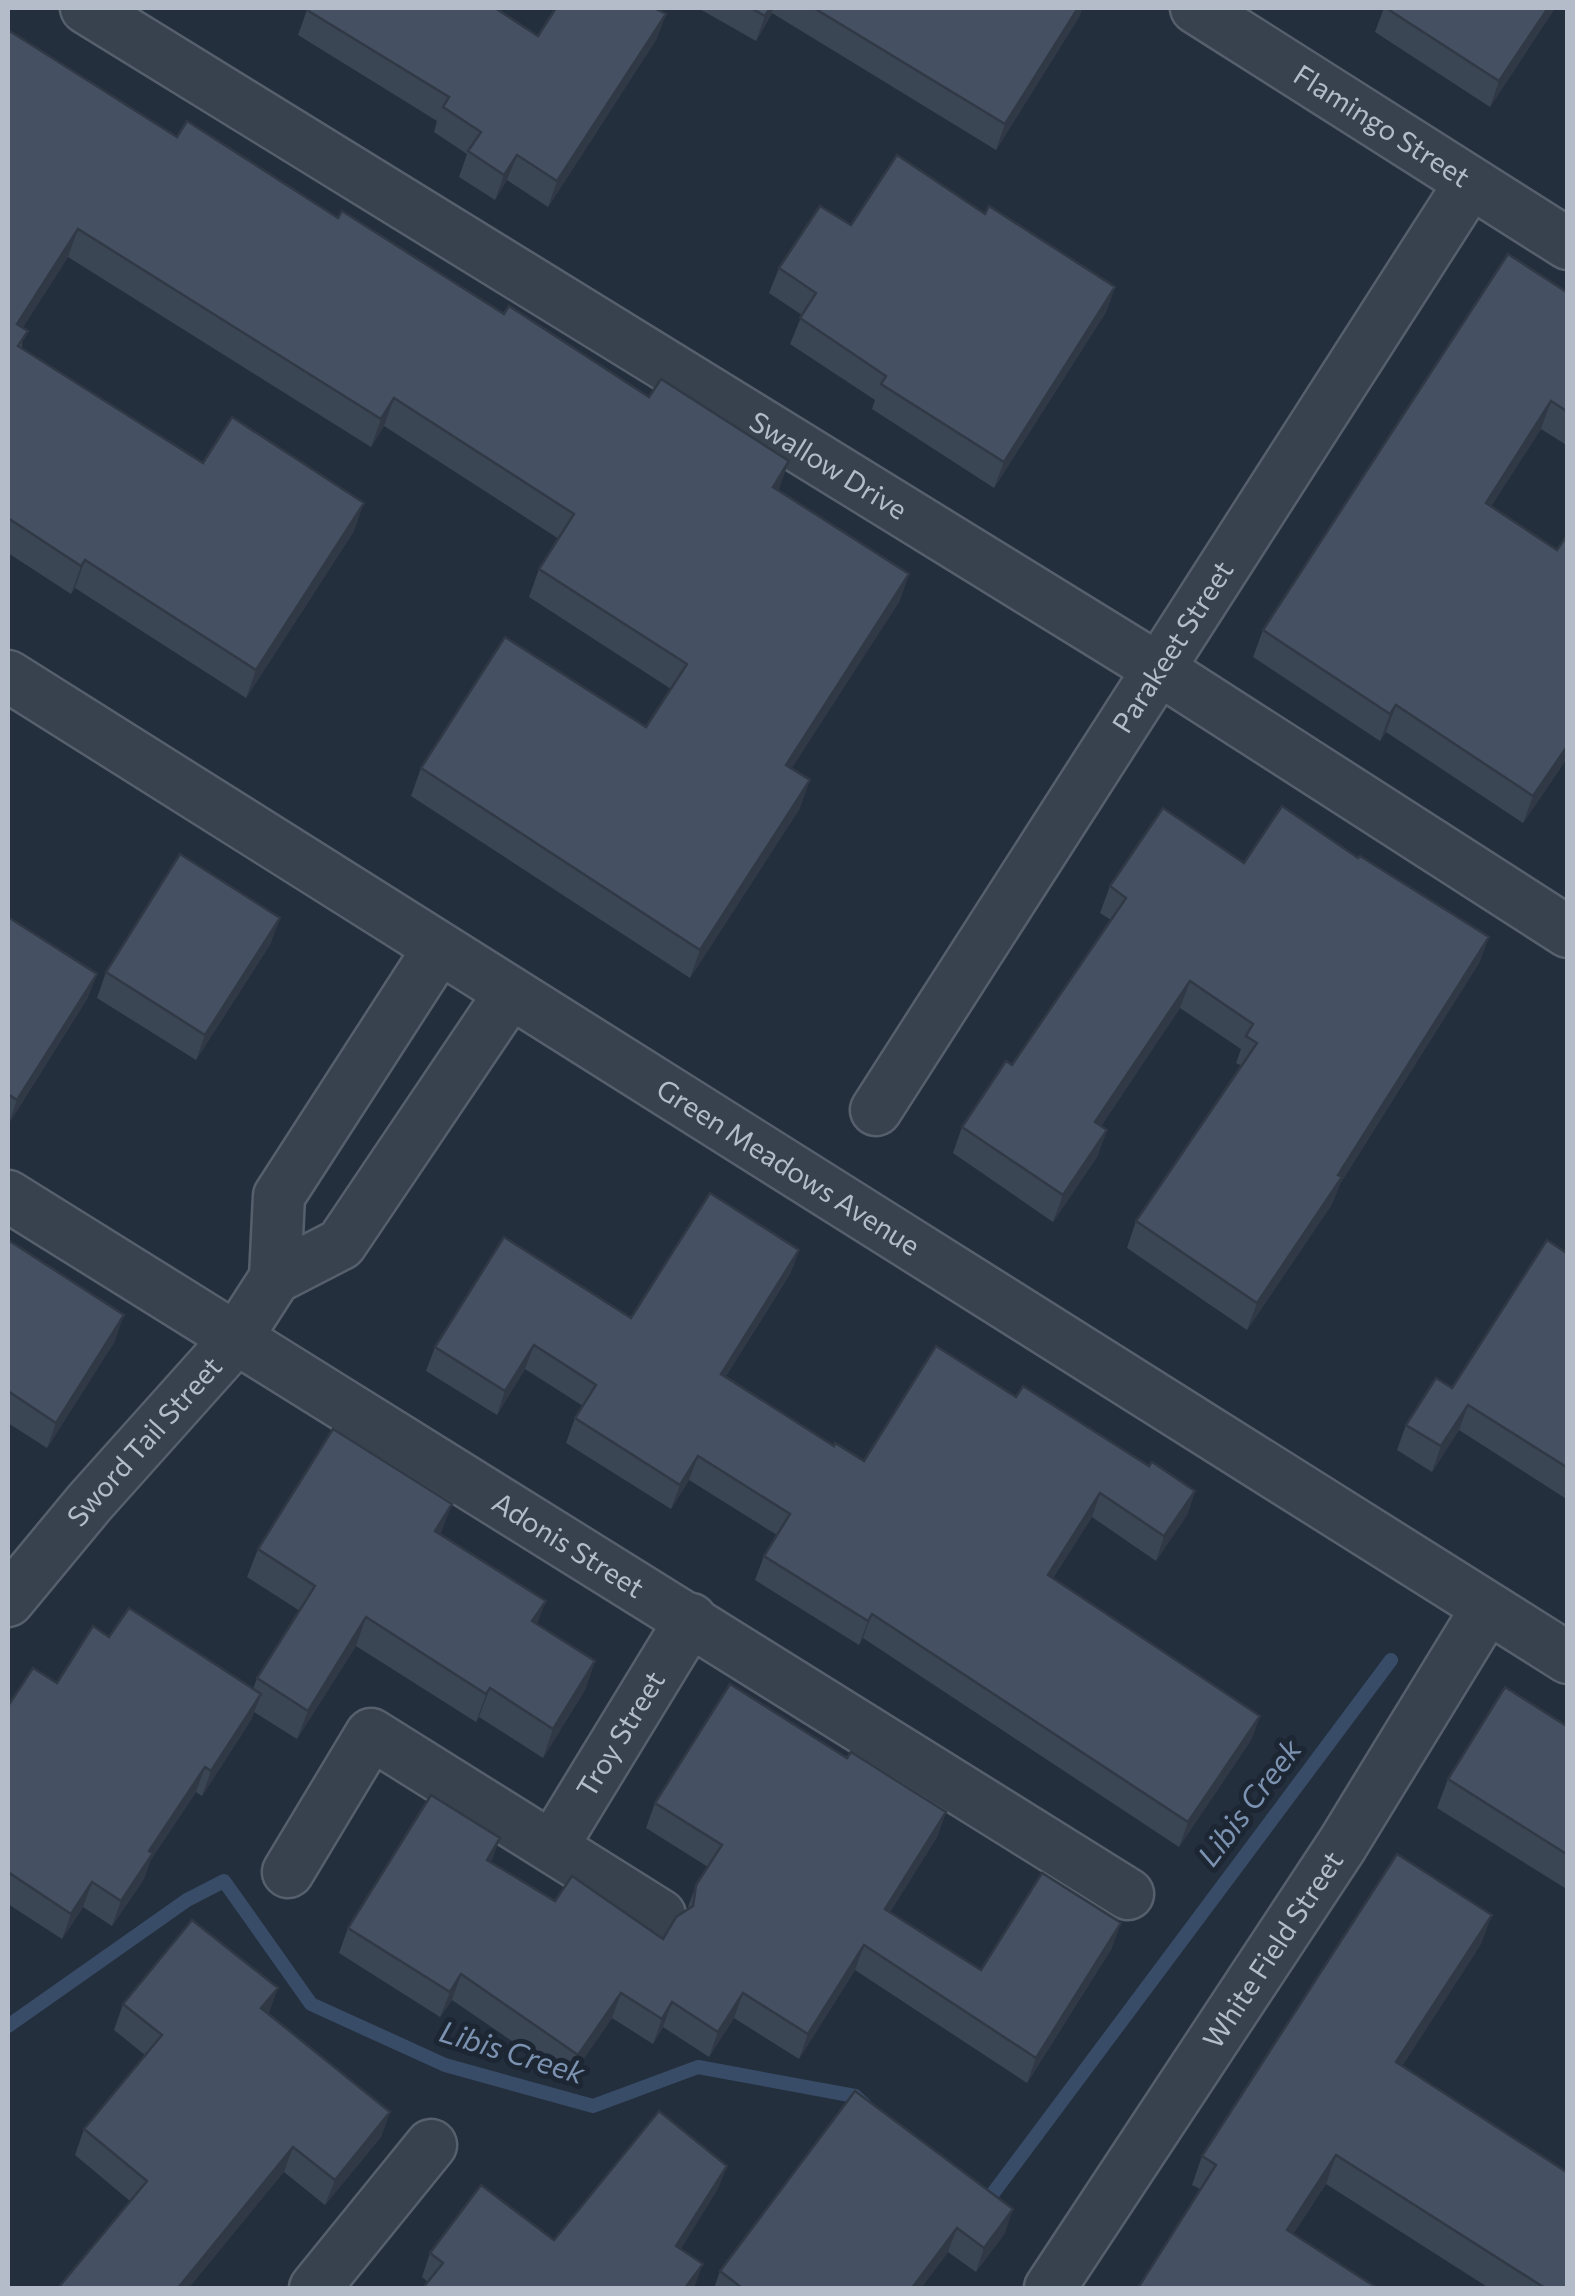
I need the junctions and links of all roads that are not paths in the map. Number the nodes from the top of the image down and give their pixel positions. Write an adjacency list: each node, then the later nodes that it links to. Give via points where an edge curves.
1 (86, 8): 5 (street, Swallow Drive)
2 (1196, 8): 3 (street, Flamingo Street)
3 (1470, 183): 4 (street, Flamingo Street); 5 (street, Parakeet Street)
4 (1568, 244)
5 (1157, 668): 7 (street, Swallow Drive); 11 (street, Parakeet Street)
6 (8, 676): 8 (street, Green Meadows Avenue)
7 (1568, 932)
8 (439, 948): 9 (street, Green Meadows Avenue); 10 (street)
9 (510, 993): 12 (street, Sword Tail Street); 17 (street, Green Meadows Avenue)
10 (346, 1095): 12 (street); 14 (street, via 278,1196)
11 (876, 1110)
12 (412, 1136): 14 (street, Sword Tail Street, via 341,1244)
13 (8, 1196): 15 (street, Adonis Street)
14 (275, 1278): 15 (street, Sword Tail Street)
15 (235, 1340): 16 (street, Sword Tail Street); 18 (street, Adonis Street)
16 (8, 1601)
17 (1487, 1608): 19 (street, Green Meadows Avenue); 26 (street, White Field Street, via 1342,1845)
18 (691, 1619): 20 (street, Troy Street); 22 (street, Adonis Street)
19 (1568, 1658)
20 (552, 1847): 21 (street, via 371,1734); 23 (street)
21 (288, 1872)
22 (1128, 1894)
23 (660, 1914)
24 (431, 2145): 25 (street)
25 (315, 2288)
26 (1050, 2288)

